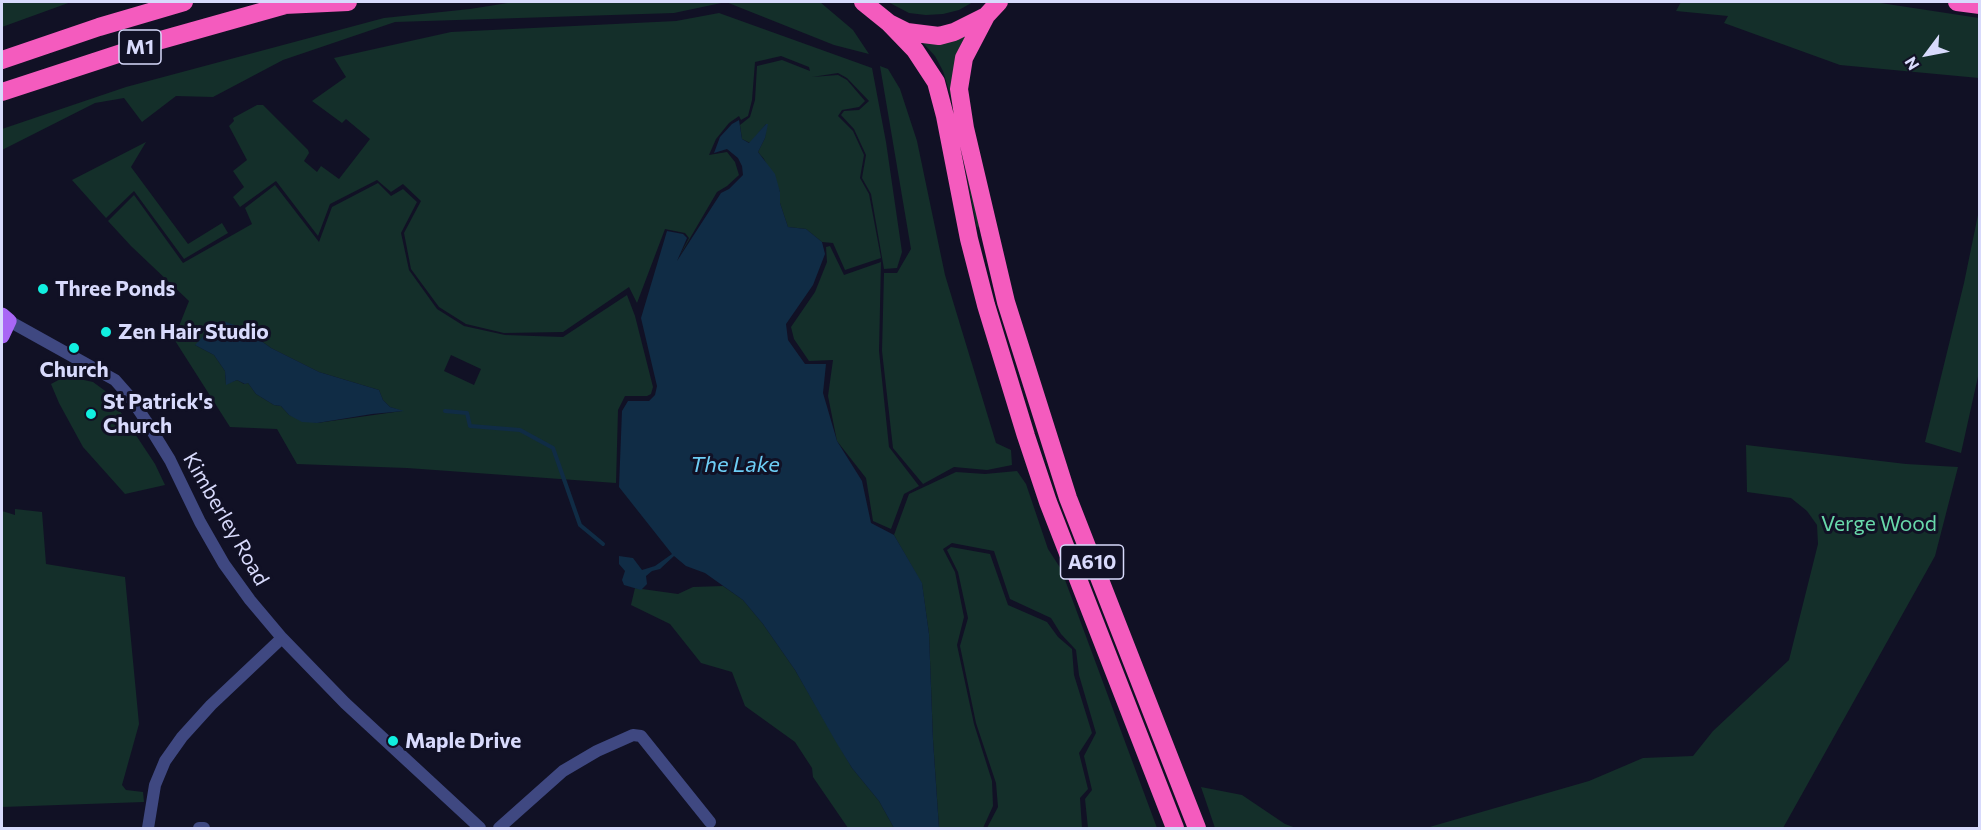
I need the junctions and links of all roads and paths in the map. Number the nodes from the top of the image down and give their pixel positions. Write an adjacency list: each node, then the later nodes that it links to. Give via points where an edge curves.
1 (146, 2): 11 (highway)
2 (184, 2): 11 (highway, M1)
3 (348, 2): 7 (highway, M1)
4 (999, 2): 9 (highway)
5 (1957, 2): 8 (highway)
6 (863, 3): 10 (highway)
7 (287, 4): 13 (highway, M1)
8 (1980, 5)
9 (986, 16): 10 (highway, via 939,36 907,32); 24 (highway, A610, via 964,58 959,89 1006,302 1068,498)
10 (889, 23): 23 (highway, A610, via 915,50 936,82 986,305 1026,436)
11 (99, 27): 12 (highway, M1)
12 (2, 60)
13 (2, 92)
14 (5, 318): 15 (main road); 16 (street, Kimberley Road, via 103,372 130,397 170,460 224,564)
15 (2, 336)
16 (282, 638): 18 (street, via 211,705 165,761 155,785); 21 (street, Kimberley Road, via 345,703)
17 (710, 822): 22 (street, via 641,736 633,735 563,771)
18 (148, 828)
19 (199, 828): 20 (street)
20 (204, 828)
21 (480, 828)
22 (499, 828)
23 (1175, 828)
24 (1197, 828)

